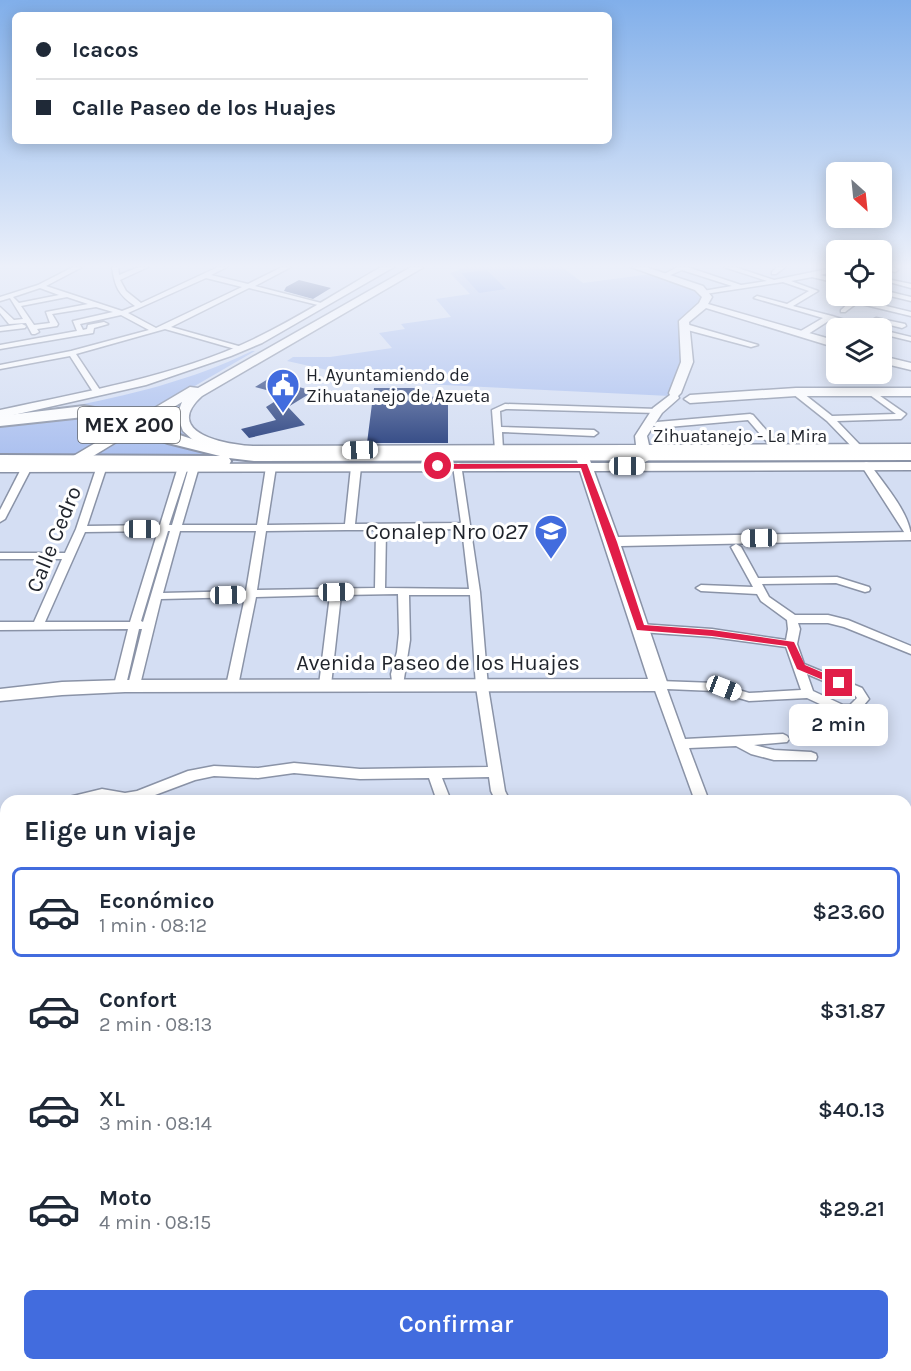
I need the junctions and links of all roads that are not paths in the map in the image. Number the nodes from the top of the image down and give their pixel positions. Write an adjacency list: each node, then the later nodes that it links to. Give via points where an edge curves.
1 (30, 331): 16 (street)
2 (151, 331): 18 (street)
3 (180, 331): 17 (street)
4 (282, 331): 17 (main road)
5 (293, 331): 17 (main road)
6 (687, 331): 27 (main road, via 689,368)
7 (705, 331): 15 (street)
8 (792, 331): 10 (main road)
9 (807, 331): 10 (street)
10 (802, 334): 14 (main road)
11 (892, 335): 13 (street)
12 (0, 337): 16 (street)
13 (911, 339)
14 (826, 342)
15 (754, 345)
16 (2, 347)
17 (253, 351): 22 (main road); 25 (main road); 30 (main road, via 172,380)
18 (72, 353): 20 (street); 25 (street)
19 (892, 362): 21 (main road)
20 (0, 367)
21 (911, 368)
22 (200, 390): 33 (main road); 42 (main road, via 186,404 183,414 190,433 202,440 239,450)
23 (796, 392): 26 (main road); 27 (main road); 32 (street)
24 (911, 392): 26 (main road)
25 (98, 393): 31 (main road)
26 (873, 393): 32 (street, via 901,416)
27 (682, 397): 29 (main road); 35 (main road)
28 (72, 411): 30 (highway, Zihuatanejo - La Mira / MEX 200); 33 (highway, Zihuatanejo - La Mira / MEX 200, via 95,412); 37 (highway, via 104,422 111,429)
29 (657, 411): 34 (street, via 499,408 495,410); 35 (main road)
30 (27, 416): 31 (highway, Zihuatanejo - La Mira)
31 (1, 419)
32 (830, 419): 46 (street)
33 (132, 426): 37 (main road); 44 (highway, Zihuatanejo - La Mira / MEX 200, via 229,454)
34 (497, 429): 36 (street); 48 (street)
35 (651, 430): 38 (street, via 750,417); 41 (main road, via 663,443); 45 (main road); 47 (main road)
36 (594, 434)
37 (111, 439): 51 (main road)
38 (777, 448): 39 (main road); 41 (main road)
39 (832, 448): 46 (highway)
40 (911, 448): 46 (main road)
41 (681, 449): 47 (main road)
42 (328, 450): 44 (highway); 48 (main road)
43 (911, 455): 46 (highway, Zihuatanejo - La Mira / MEX 200)
44 (300, 456): 45 (highway, Zihuatanejo - La Mira / MEX 200)
45 (585, 456): 47 (highway, Zihuatanejo - La Mira / MEX 200); 48 (highway, Zihuatanejo - La Mira / MEX 200); 72 (main road)
46 (865, 456): 47 (highway, Zihuatanejo - La Mira / MEX 200); 55 (main road); 60 (street)
47 (650, 458): 49 (highway, Zihuatanejo - La Mira / MEX 200)
48 (505, 459): 53 (highway, Zihuatanejo - La Mira / MEX 200); 54 (main road)
49 (911, 459)
50 (0, 460): 52 (highway, Zihuatanejo - La Mira / MEX 200)
51 (75, 462): 52 (highway, Zihuatanejo - La Mira / MEX 200); 53 (highway, Zihuatanejo - La Mira / MEX 200)
52 (28, 464): 53 (main road); 56 (highway); 62 (street)
53 (105, 465): 57 (main road); 67 (street, Calle Cedro)
54 (458, 466): 59 (main road); 63 (street)
55 (911, 466)
56 (0, 467)
57 (189, 467): 58 (main road); 68 (street); 69 (street)
58 (271, 467): 59 (main road); 64 (street)
59 (356, 467): 65 (street)
60 (896, 509): 61 (street); 70 (street)
61 (911, 509)
62 (0, 519)
63 (466, 526): 66 (street); 82 (street)
64 (262, 528): 65 (street); 69 (street); 83 (street)
65 (350, 528): 66 (street)
66 (381, 528): 79 (street)
67 (81, 529): 68 (street); 75 (street, Calle Cedro)
68 (163, 529): 69 (street); 87 (street)
69 (175, 530): 84 (street)
70 (911, 536): 72 (main road)
71 (911, 542): 73 (main road)
72 (613, 546): 73 (main road); 90 (main road)
73 (736, 547): 76 (street)
74 (0, 556): 75 (street)
75 (68, 556): 86 (street, Calle Cedro)
76 (757, 586): 77 (street); 78 (street, via 837,580); 85 (street, via 765,598)
77 (701, 588)
78 (865, 589)
79 (380, 591): 80 (street); 81 (street)
80 (336, 592): 83 (street); 98 (street)
81 (403, 592): 82 (street); 95 (street, via 404,647 396,670)
82 (475, 592): 99 (street)
83 (252, 594): 84 (street); 97 (street)
84 (158, 596): 88 (street)
85 (792, 619): 91 (street); 92 (street, via 828,619 848,624)
86 (38, 625): 87 (street); 89 (street)
87 (135, 625): 88 (street); 94 (street)
88 (148, 625): 94 (street)
89 (0, 626)
90 (640, 628): 91 (street); 96 (main road)
91 (791, 644): 93 (street)
92 (911, 650)
93 (801, 667): 100 (street); 100 (street, Avenida Paseo de los Huajes, via 862,694 863,699 848,710)
94 (127, 685): 97 (main road, Avenida Paseo de los Huajes); 101 (main road, Avenida Paseo de los Huajes)
95 (397, 685): 98 (main road, Avenida Paseo de los Huajes); 99 (main road, Avenida Paseo de los Huajes)
96 (659, 685): 99 (main road, Avenida Paseo de los Huajes); 100 (street, Avenida Paseo de los Huajes, via 715,687 749,697); 104 (street)
97 (232, 686): 98 (main road, Avenida Paseo de los Huajes)
98 (324, 686)
99 (482, 687): 106 (street)
100 (808, 694)
101 (0, 695)
102 (783, 739): 103 (street)
103 (739, 742): 104 (street); 105 (street, via 751,751)
104 (681, 744): 111 (street)
105 (811, 757)
106 (495, 772): 107 (street); 110 (street)
107 (434, 774): 108 (street, via 341,774 294,768 258,774 214,771); 109 (street)
108 (141, 795)
109 (442, 795)
110 (500, 795)
111 (700, 795)

